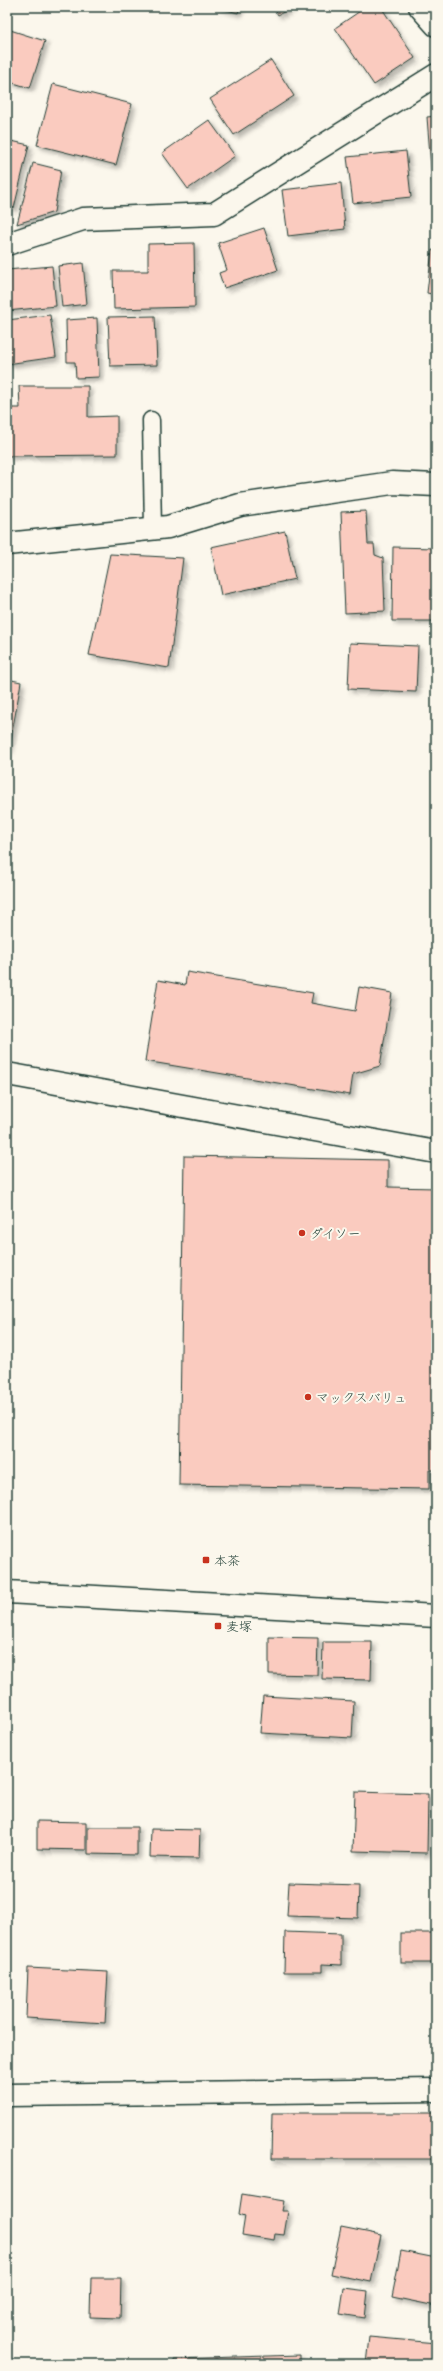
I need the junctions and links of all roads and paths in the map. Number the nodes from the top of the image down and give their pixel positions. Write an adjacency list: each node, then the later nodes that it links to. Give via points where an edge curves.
1 (420, 7): 2 (street)
2 (436, 25)
3 (436, 75): 4 (street, via 214,214 83,219)
4 (7, 244)
5 (151, 420): 7 (lane)
6 (436, 485): 7 (street, via 392,483 240,505 168,527)
7 (153, 529): 8 (street)
8 (7, 544)
9 (7, 1074): 10 (street)
10 (436, 1152)
11 (7, 1592): 12 (street)
12 (436, 1616)
13 (436, 2090): 14 (street)
14 (7, 2095)

